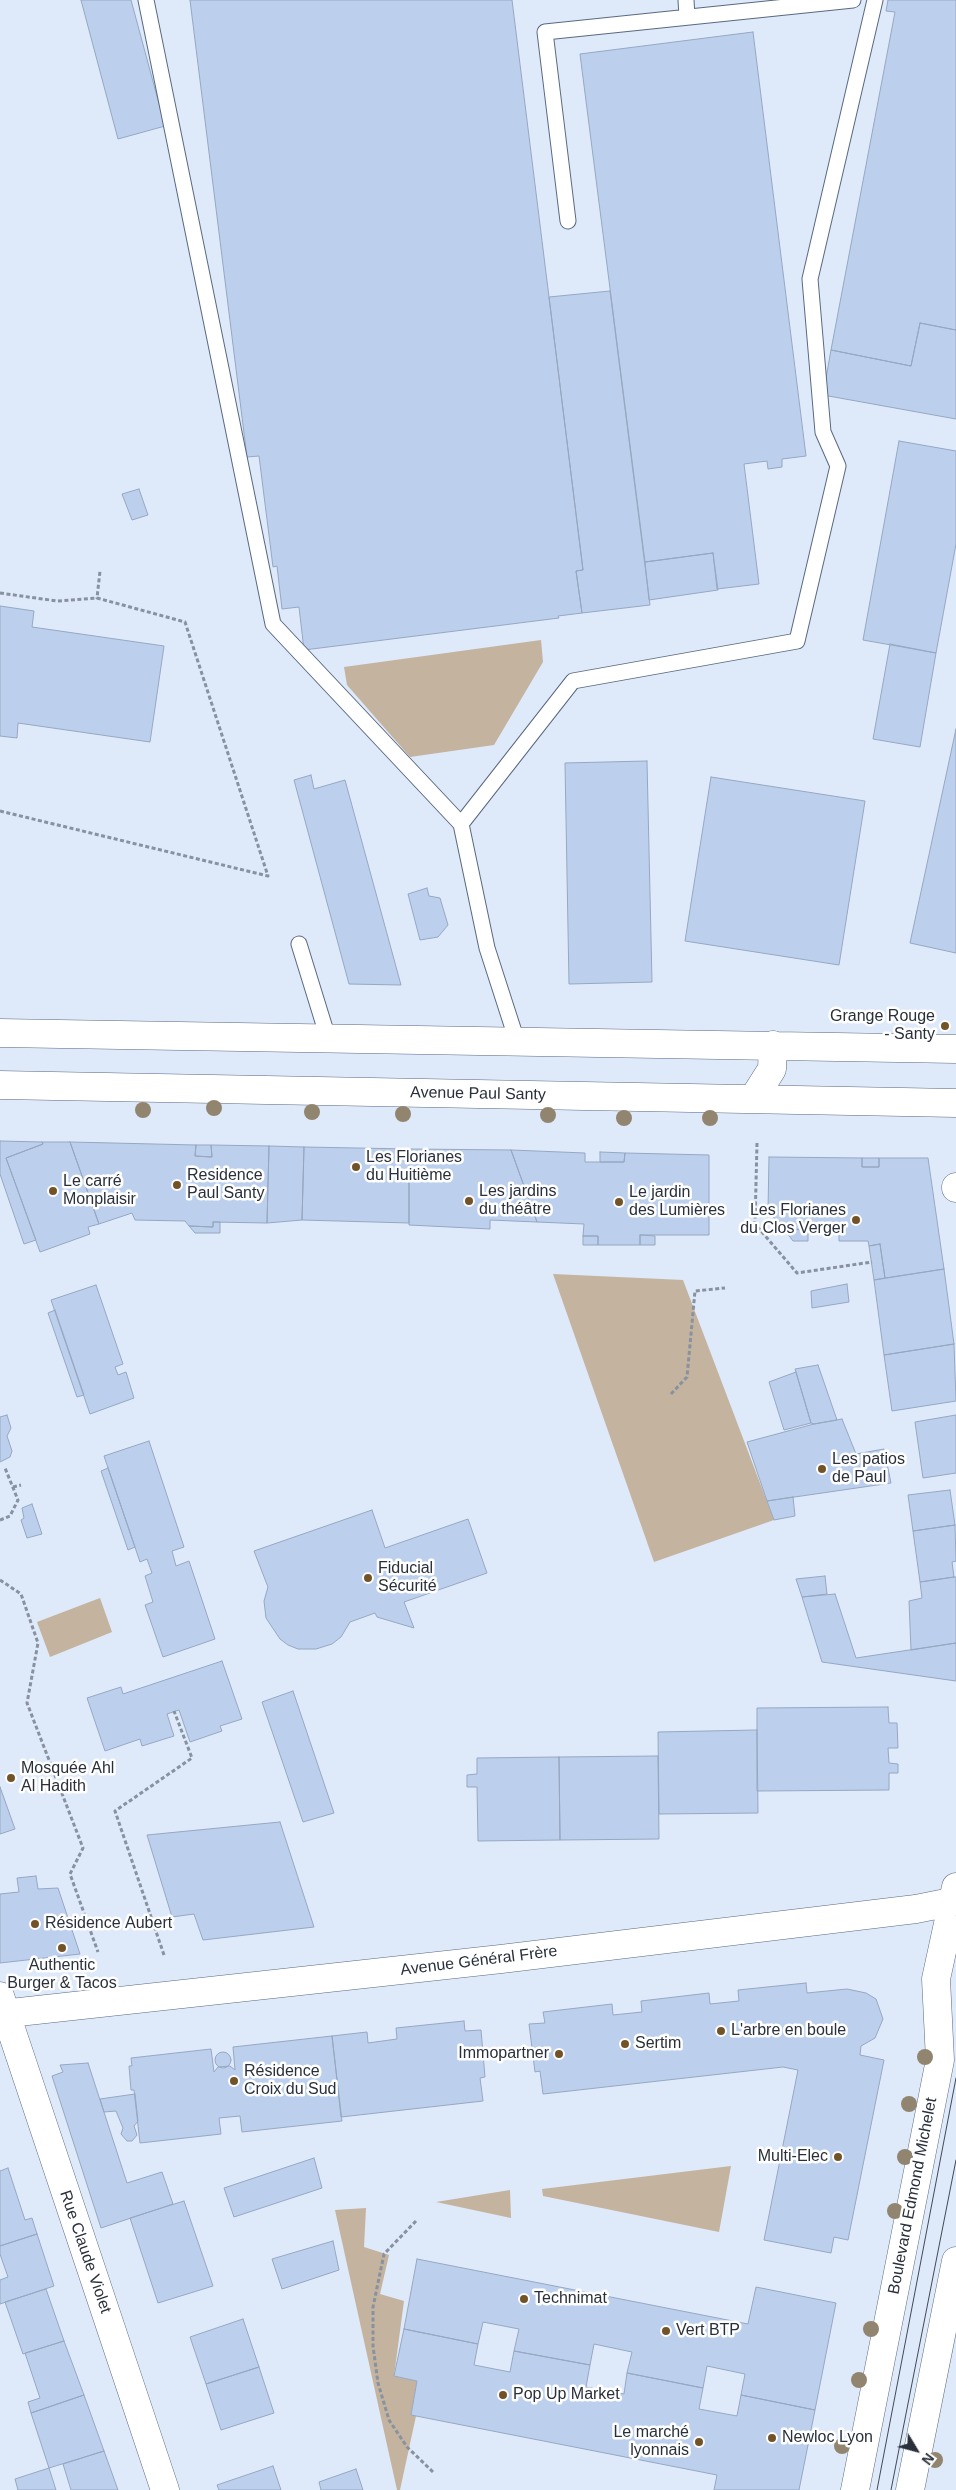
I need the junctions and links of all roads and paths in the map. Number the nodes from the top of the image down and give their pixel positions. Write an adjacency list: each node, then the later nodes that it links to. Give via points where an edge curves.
1 (146, 0): 11 (lane, via 273,624)
2 (686, 0): 5 (lane)
3 (853, 0): 5 (lane)
4 (875, 0): 11 (lane, via 810,279 823,432 838,466 797,641 573,681)
5 (687, 17): 6 (lane, via 545,32)
6 (568, 221)
7 (100, 571): 9 (path)
8 (0, 593): 9 (path, via 57,601)
9 (97, 598): 10 (path, via 185,622 268,876)
10 (0, 810)
11 (461, 824): 15 (lane, via 487,948)
12 (299, 944): 14 (lane)
13 (0, 1033): 14 (street)
14 (328, 1038): 15 (street)
15 (517, 1041): 16 (street)
16 (773, 1045): 17 (street); 19 (street, via 772,1069)
17 (956, 1049)
18 (0, 1085): 19 (street, Avenue Paul Santy)
19 (753, 1099): 20 (street, Avenue Paul Santy)
20 (956, 1103)
21 (757, 1143): 22 (path, via 755,1224 797,1273)
22 (872, 1262)
23 (725, 1288): 24 (path, via 695,1290 687,1377)
24 (670, 1394)
25 (5, 1468): 27 (path)
26 (21, 1485): 27 (path)
27 (13, 1487): 28 (path, via 18,1500 10,1516)
28 (0, 1520)
29 (0, 1580): 32 (path, via 21,1594 38,1643 27,1703 83,1848 70,1874)
30 (174, 1711): 33 (path, via 192,1758 114,1811)
31 (955, 1896): 34 (street, Avenue Général Frère, via 916,1909 501,1959); 39 (street, Boulevard Edmond Michelet, via 936,1978 940,2060)
32 (98, 1952)
33 (164, 1955)
34 (2, 2008): 38 (street, Rue Claude Violet)
35 (416, 2220): 37 (path, via 384,2254 373,2307 373,2346 378,2384 390,2420 407,2447)
36 (956, 2261): 40 (street)
37 (433, 2472)
38 (165, 2490)
39 (855, 2490)
40 (910, 2490)

